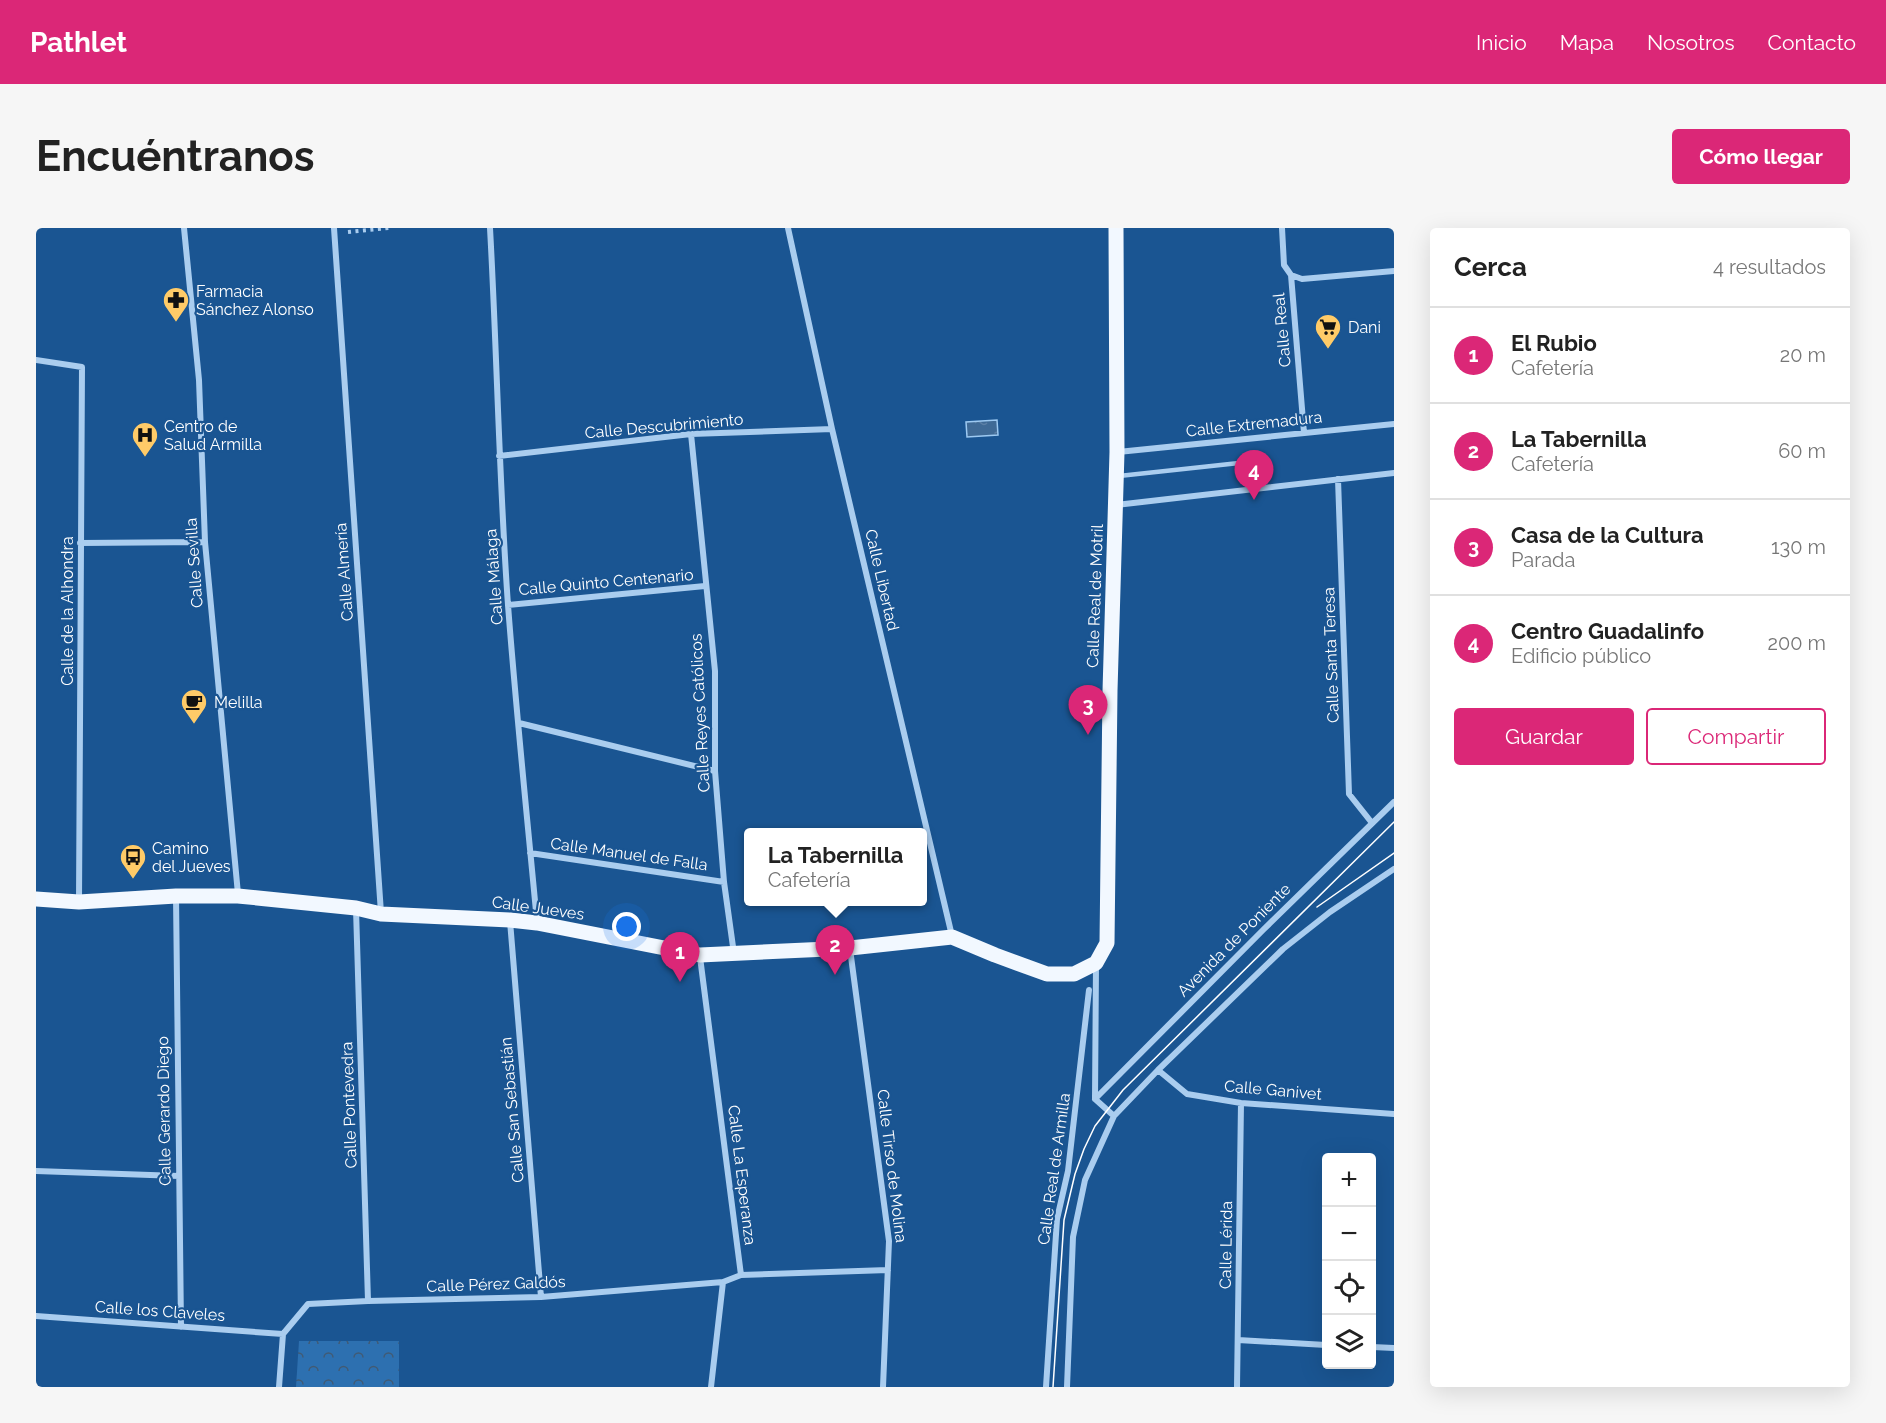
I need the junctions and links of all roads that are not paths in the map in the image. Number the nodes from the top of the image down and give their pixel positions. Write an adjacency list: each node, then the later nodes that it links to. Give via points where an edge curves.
1 (184, 228): 21 (street, Calle Sevilla, via 198,380)
2 (490, 228): 15 (street, Calle Málaga)
3 (788, 228): 11 (street, Calle Libertad)
4 (1116, 228): 14 (main road, Calle Real de Motril)
5 (1282, 228): 8 (street, Calle Real, via 1284,266)
6 (334, 231): 39 (street, Calle Almería)
7 (1394, 271): 8 (street, via 1302,279)
8 (1291, 275): 12 (street, Calle Real)
9 (36, 360): 22 (street, Calle de la Alhondra, via 82,367)
10 (1394, 424): 12 (street, Calle Extremadura)
11 (832, 429): 13 (street, Calle Descubrimiento); 29 (street, Calle Libertad)
12 (1304, 433): 14 (street, Calle Extremadura)
13 (691, 434): 15 (street, Calle Descubrimiento); 23 (street, Calle Reyes Católicos)
14 (1117, 452): 18 (main road, Calle Real de Motril)
15 (499, 456): 24 (street, Calle Málaga)
16 (1239, 463): 18 (lane)
17 (1394, 473): 19 (street)
18 (1117, 477): 20 (main road, Calle Real de Motril)
19 (1338, 479): 20 (street); 28 (street, Calle Santa Teresa, via 1349,794)
20 (1116, 505): 46 (main road, Calle Real de Motril, via 1107,943)
21 (205, 542): 22 (street); 35 (street, Calle Sevilla)
22 (80, 543): 37 (street, Calle de la Alhondra)
23 (705, 586): 24 (street, Calle Quinto Centenario); 26 (street, Calle Reyes Católicos, via 715,671)
24 (508, 604): 25 (street, Calle Málaga)
25 (519, 723): 26 (street); 31 (street, Calle Málaga)
26 (715, 771): 33 (street, Calle Reyes Católicos)
27 (1394, 802): 28 (street, Avenida de Poniente)
28 (1372, 823): 49 (street, Avenida de Poniente)
29 (926, 828)
30 (927, 831): 42 (street, Calle Libertad)
31 (531, 853): 33 (street, Calle Manuel de Falla); 41 (street, Calle Málaga)
32 (1394, 869): 48 (street, via 1283,949)
33 (724, 882): 45 (street, Calle Reyes Católicos)
34 (176, 896): 35 (main road, Calle Jueves); 37 (main road, Calle Jueves); 54 (street, Calle Gerardo Diego)
35 (238, 896): 38 (main road, Calle Jueves)
36 (36, 899): 37 (main road, Calle Jueves)
37 (79, 902)
38 (356, 908): 39 (main road, Calle Jueves); 59 (street, Calle Pontevedra)
39 (381, 914): 40 (main road, Calle Jueves)
40 (510, 920): 41 (main road, Calle Jueves); 58 (street, Calle San Sebastián)
41 (537, 923): 44 (main road, Calle Jueves)
42 (952, 937): 43 (main road, Calle Jueves); 46 (main road, Calle Jueves, via 1047,974 1074,974)
43 (850, 948): 45 (main road, Calle Jueves); 55 (street, Calle Tirso de Molina, via 890,1241)
44 (700, 955): 45 (main road, Calle Jueves); 56 (street, Calle La Esperanza)
45 (734, 955)
46 (1096, 963): 49 (street, Calle Real de Armilla)
47 (1089, 990): 70 (street, Calle Real de Armilla, via 1068,1170 1057,1219)
48 (1158, 1070): 50 (street, Calle Ganivet, via 1187,1094); 52 (street)
49 (1095, 1099): 52 (street)
50 (1241, 1103): 51 (street, Calle Ganivet); 63 (street, Calle Lérida)
51 (1394, 1114)
52 (1114, 1116): 71 (street, Calle Real de Armilla, via 1085,1180 1072,1237)
53 (36, 1171): 54 (street)
54 (179, 1176): 61 (street, Calle Gerardo Diego)
55 (888, 1270): 56 (street); 69 (street, Calle Tirso de Molina)
56 (741, 1275): 57 (street)
57 (723, 1282): 58 (street, Calle Pérez Galdós); 68 (street)
58 (542, 1297): 59 (street, Calle Pérez Galdós)
59 (369, 1301): 62 (street, Calle Pérez Galdós, via 308,1305)
60 (36, 1316): 61 (street, Calle los Claveles)
61 (181, 1327): 62 (street, Calle los Claveles)
62 (283, 1334): 67 (street)
63 (1238, 1340): 64 (street); 72 (street, Calle Lérida)
64 (1322, 1345)
65 (1376, 1347): 66 (street)
66 (1394, 1348)
67 (279, 1387)
68 (711, 1387)
69 (884, 1387)
70 (1046, 1387)
71 (1067, 1387)
72 (1237, 1387)

